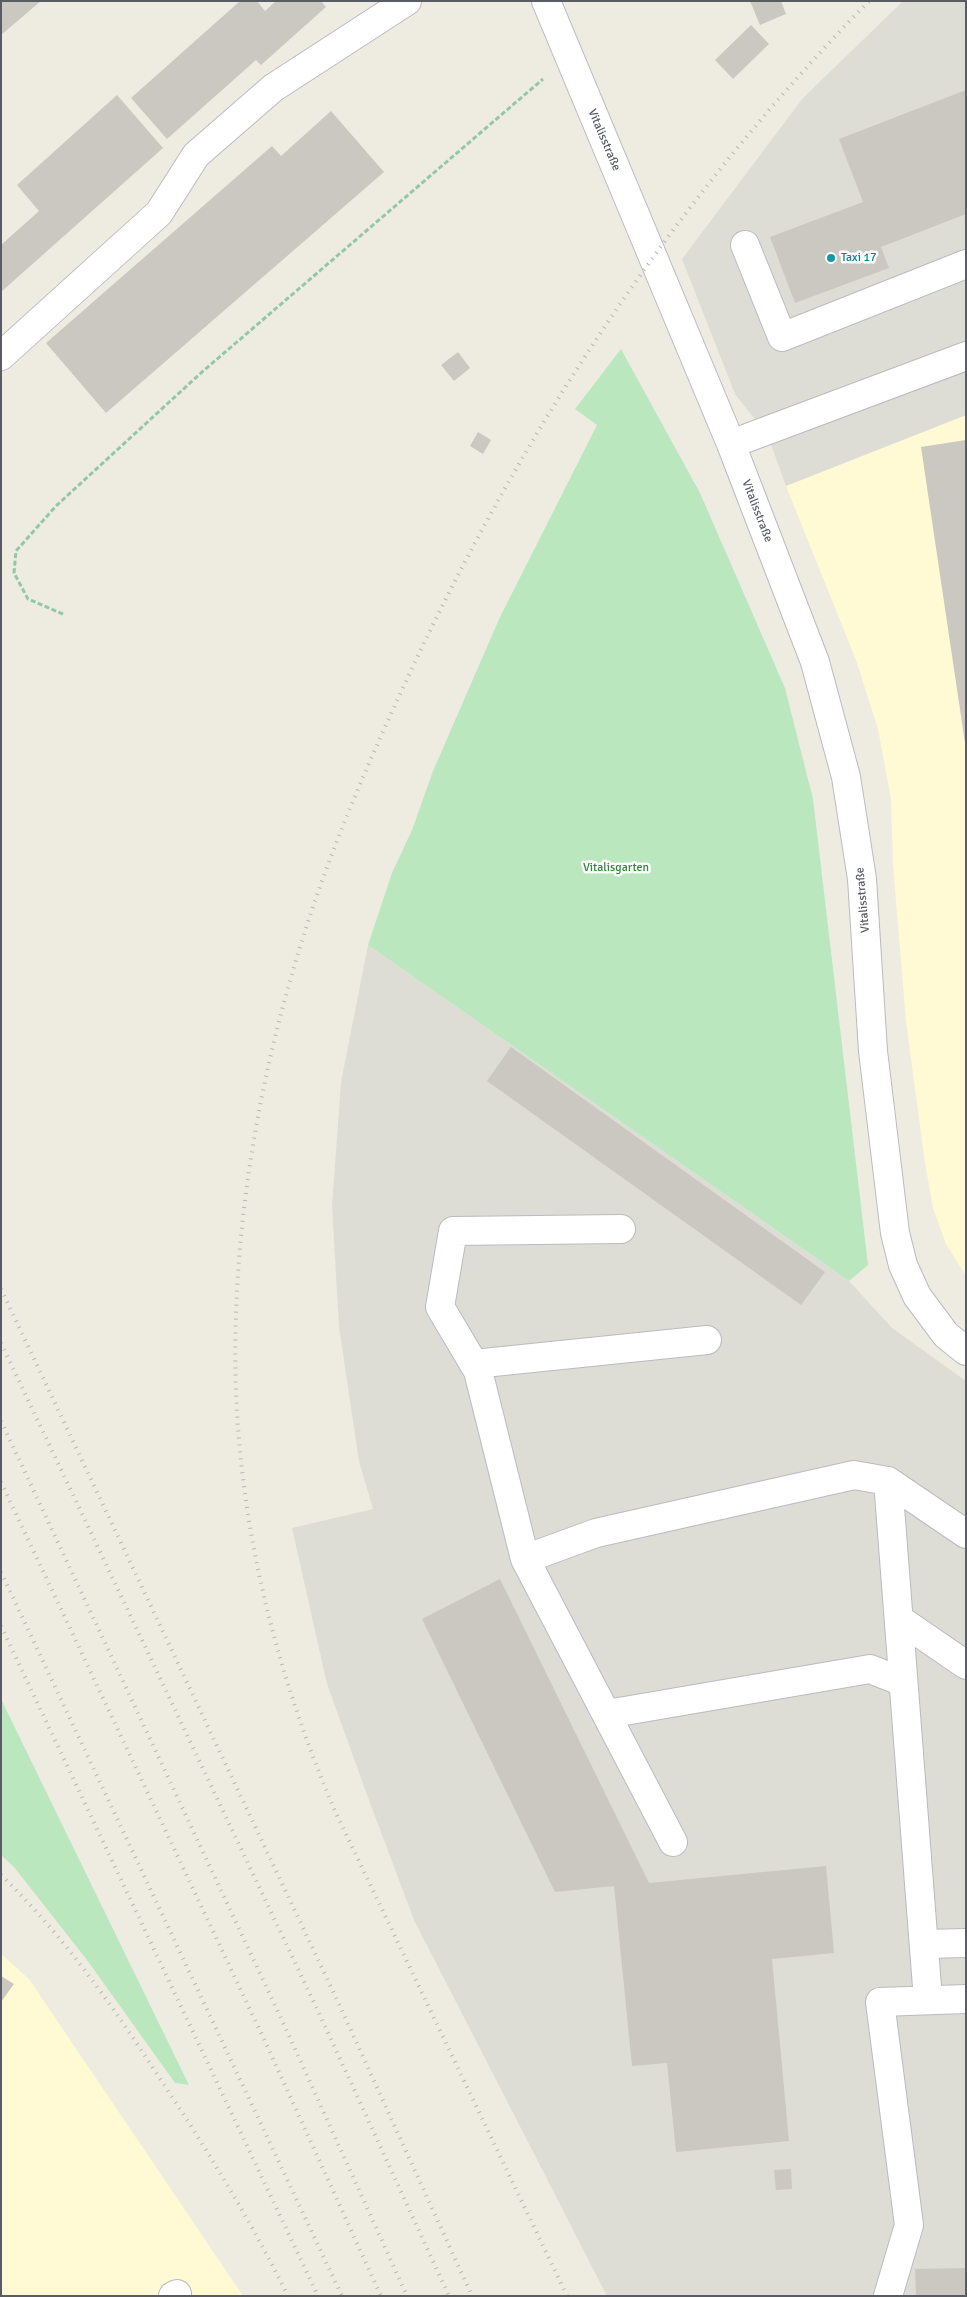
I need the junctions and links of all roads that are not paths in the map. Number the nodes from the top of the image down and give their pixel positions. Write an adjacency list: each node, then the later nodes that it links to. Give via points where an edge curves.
1 (406, 1): 5 (street, via 273,88 196,155 159,213)
2 (546, 1): 7 (street, Vitalisstraße)
3 (745, 245): 4 (street, via 782,337)
4 (966, 264)
5 (1, 356)
6 (966, 356): 7 (street)
7 (731, 444): 10 (street, Vitalisstraße, via 815,662 846,778 862,879 873,1051 895,1233 903,1265 917,1296 946,1335)
8 (621, 1229): 11 (street, via 453,1231 440,1307)
9 (707, 1340): 11 (street)
10 (966, 1351)
11 (474, 1364): 14 (street)
12 (888, 1480): 13 (street); 14 (street, via 854,1475 596,1533); 15 (street)
13 (966, 1534)
14 (525, 1559): 18 (street)
15 (899, 1619): 16 (street); 17 (street)
16 (966, 1665)
17 (903, 1682): 18 (street, via 870,1669); 21 (street)
18 (607, 1714): 19 (street)
19 (673, 1842)
20 (966, 1943): 21 (street)
21 (924, 1944): 23 (street)
22 (966, 1998): 23 (street)
23 (928, 2000): 24 (street, via 880,2002 909,2225)
24 (888, 2296)

